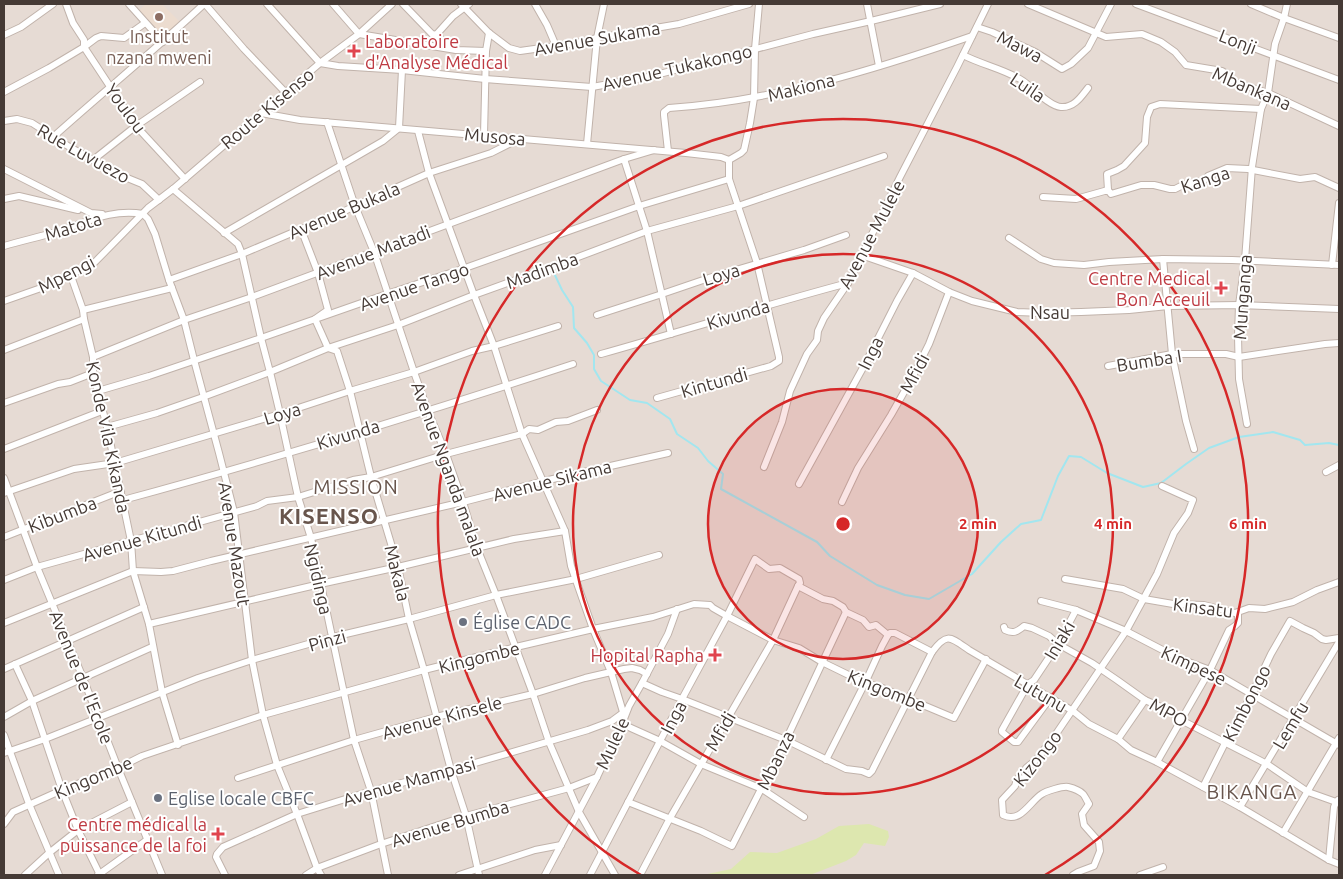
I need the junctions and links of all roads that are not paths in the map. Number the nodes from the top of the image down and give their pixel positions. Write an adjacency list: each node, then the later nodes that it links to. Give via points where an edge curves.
1 (53, 4): 29 (street)
2 (66, 4): 36 (street, Youlou, via 84,40)
3 (129, 4): 24 (street)
4 (204, 4): 34 (street); 52 (street)
5 (267, 4): 42 (street)
6 (333, 4): 28 (street)
7 (392, 4): 28 (street, Route Kisenso)
8 (403, 4): 30 (street)
9 (538, 4): 35 (street)
10 (604, 4): 32 (street)
11 (749, 4): 32 (street, Avenue Sukama, via 679,24)
12 (759, 4): 37 (street)
13 (867, 4): 23 (street)
14 (940, 4): 23 (street, Avenue Tukakongo)
15 (988, 4): 25 (street, Avenue Mulele)
16 (1028, 4): 26 (street, Mbankana)
17 (1111, 4): 26 (street)
18 (1136, 4): 41 (street, Lonji)
19 (1251, 4): 22 (street)
20 (1287, 4): 22 (street, Munganga)
21 (465, 5): 27 (street, Avenue Sukama); 30 (street)
22 (1284, 18): 33 (street); 41 (street, Munganga)
23 (871, 21): 37 (street, Avenue Tukakongo); 43 (street)
24 (145, 23): 34 (street); 36 (street, via 124,38 101,36)
25 (977, 27): 26 (street, Mawa, via 1036,52 1062,69 1088,48); 31 (street, Avenue Mulele)
26 (1097, 32): 53 (street, Mbankana, via 1106,37 1142,34 1161,42 1186,65 1222,71 1234,82)
27 (489, 33): 35 (street, Avenue Sukama, via 509,48 520,51); 39 (street)
28 (359, 34): 38 (street); 42 (street, Route Kisenso)
29 (4, 35)
30 (436, 35): 38 (street)
31 (972, 36): 40 (street, Avenue Mulele); 43 (street, Makiona)
32 (597, 38): 35 (street, Avenue Sukama); 49 (street)
33 (1339, 38)
34 (163, 42): 48 (street)
35 (556, 46)
36 (84, 47): 48 (street, Youlou); 51 (street)
37 (755, 49): 49 (street, Avenue Tukakongo, via 648,77); 54 (street)
38 (456, 50): 39 (street)
39 (486, 51): 45 (street)
40 (963, 55): 50 (street, Luila, via 1021,80 1061,107 1074,105); 102 (street, Avenue Mulele)
41 (1274, 55): 46 (street, Lonji); 53 (street, Munganga)
42 (320, 63): 44 (street, Avenue Tukakongo); 52 (street, Route Kisenso)
43 (879, 66): 54 (street, Makiona)
44 (402, 70): 45 (street, Avenue Tukakongo); 61 (street)
45 (486, 79): 49 (street, Avenue Tukakongo); 63 (street)
46 (1339, 80)
47 (200, 82): 59 (street)
48 (110, 86): 59 (street, Youlou); 64 (street)
49 (592, 87): 66 (street)
50 (1088, 88)
51 (4, 92)
52 (286, 93): 56 (street, Route Kisenso)
53 (1268, 93): 55 (street, Munganga); 60 (street, Mbankana)
54 (754, 98): 68 (street, Makiona, via 669,108 664,115); 72 (street, via 745,147)
55 (1261, 109): 75 (street, Munganga); 81 (street, via 1160,104 1151,107 1145,143 1124,166 1107,174)
56 (261, 113): 58 (street, Musosa); 77 (street, Route Kisenso)
57 (4, 122): 64 (street, Rue Luvuezo, via 27,121)
58 (327, 122): 61 (street, Musosa); 73 (street, Avenue Nganda malala)
59 (136, 126): 71 (street); 77 (street, Youlou)
60 (1339, 126)
61 (398, 128): 62 (street, Musosa); 73 (street, via 383,141)
62 (418, 131): 63 (street, Musosa); 76 (street)
63 (484, 135): 65 (street, Musosa)
64 (53, 137): 71 (street, Rue Luvuezo)
65 (518, 138): 66 (street, Musosa); 76 (street, Avenue Bukala, via 491,153)
66 (587, 144): 67 (street, Musosa)
67 (654, 150): 68 (street, Musosa); 70 (street, Avenue Matadi)
68 (668, 151): 72 (street, Musosa)
69 (884, 156): 88 (street, Madimba)
70 (624, 159): 87 (street); 93 (street, Avenue Matadi)
71 (93, 160): 84 (street, Rue Luvuezo, via 142,184)
72 (729, 160): 78 (street)
73 (342, 164): 86 (street, Avenue Nganda malala); 96 (street)
74 (4, 169): 90 (street)
75 (1252, 169): 79 (street, Kanga, via 1300,179 1316,177); 81 (street, Kanga, via 1227,168 1203,181 1176,189 1140,185 1111,194); 104 (street, Munganga)
76 (430, 173): 86 (street, Avenue Bukala); 93 (street)
77 (185, 179): 80 (street, Route Kisenso)
78 (730, 179): 87 (street, Avenue Tango); 88 (street)
79 (1339, 188)
80 (173, 189): 84 (street, Route Kisenso); 96 (street)
81 (1108, 190): 82 (street, Kanga, via 1076,199)
82 (1042, 197)
83 (4, 199): 90 (street, via 19,196)
84 (159, 200): 92 (street, Route Kisenso)
85 (1339, 203): 89 (street)
86 (355, 206): 94 (street, Avenue Bukala); 100 (street, Avenue Nganda malala)
87 (639, 206): 95 (street); 107 (street, Avenue Tango)
88 (738, 206): 95 (street, Madimba); 105 (street)
89 (1339, 212): 106 (street)
90 (91, 213): 91 (street)
91 (109, 214): 92 (street, Matota); 99 (street, Matota)
92 (143, 214): 110 (street, Mpengi, via 93,264); 111 (street, Avenue Mazout, via 155,234)
93 (448, 224): 100 (street, Avenue Matadi); 107 (street)
94 (301, 229): 101 (street, Avenue Bukala); 108 (street)
95 (647, 231): 116 (street); 117 (street, Madimba)
96 (224, 233): 101 (street, via 238,244)
97 (846, 235): 105 (street, Loya)
98 (1009, 238): 103 (street, via 1041,259 1054,262 1084,265)
99 (4, 246)
100 (374, 252): 108 (street, Avenue Matadi); 115 (street, Avenue Nganda malala)
101 (242, 254): 111 (street, Avenue Bukala); 118 (street, Ngidinga)
102 (861, 255): 109 (street, Nsau); 112 (street, Avenue Mulele)
103 (1163, 258): 104 (street); 122 (street)
104 (1244, 260): 106 (street); 121 (street, Munganga)
105 (757, 263): 116 (street, Loya); 120 (street)
106 (1336, 265)
107 (465, 268): 115 (street, Avenue Tango); 117 (street)
108 (318, 273): 118 (street, Avenue Matadi); 127 (street, via 328,310)
109 (913, 273): 114 (street, Nsau); 175 (street, Inga)
110 (71, 276): 119 (street, Mpengi); 124 (street, Konde Vila Kikanda)
111 (169, 280): 113 (street, Avenue Mazout)
112 (848, 283): 120 (street, Kivunda); 169 (street, Avenue Mulele, via 824,318 817,340 790,390 782,422)
113 (172, 288): 124 (street); 128 (street, Avenue Mazout)
114 (949, 292): 122 (street, Nsau, via 1017,312 1081,312); 182 (street, Mfidi, via 912,378 858,468)
115 (387, 294): 127 (street, Avenue Tango); 129 (street, Avenue Nganda malala)
116 (662, 294): 125 (street, Loya); 131 (street)
117 (474, 295): 129 (street, Madimba); 134 (street)
118 (252, 297): 128 (street, Avenue Matadi); 132 (street, Ngidinga)
119 (4, 301)
120 (767, 305): 131 (street, Kivunda); 151 (street, Kintundi, via 779,361)
121 (1239, 305): 122 (street, Nsau); 123 (street, Nsau); 140 (street, Munganga)
122 (1168, 306): 138 (street)
123 (1339, 309)
124 (83, 310): 126 (street, Konde Vila Kikanda)
125 (597, 315)
126 (84, 319): 136 (street); 139 (street, Konde Vila Kikanda)
127 (315, 319): 132 (street, Avenue Tango); 135 (street, Makala)
128 (184, 320): 139 (street, Avenue Matadi); 141 (street, Avenue Mazout)
129 (398, 325): 135 (street, Madimba); 145 (street, Avenue Nganda malala)
130 (558, 326): 134 (street, Loya)
131 (671, 334): 137 (street, Kivunda)
132 (261, 338): 141 (street, Avenue Tango); 144 (street, Ngidinga)
133 (1339, 343): 140 (street, Bumba I)
134 (494, 346): 145 (street, Loya); 147 (street)
135 (328, 348): 144 (street, Madimba); 149 (street, Makala, via 337,351)
136 (4, 350)
137 (601, 354)
138 (1172, 354): 140 (street, Bumba I); 143 (street, Bumba I); 163 (street)
139 (93, 357): 146 (street, Konde Vila Kikanda)
140 (1239, 357): 157 (street, Munganga, via 1239,379)
141 (194, 360): 148 (street, Avenue Tango); 150 (street, Avenue Mazout)
142 (573, 364): 147 (street, Kivunda)
143 (1108, 366)
144 (270, 372): 150 (street, Madimba); 156 (street, Ngidinga)
145 (414, 372): 149 (street, Loya); 155 (street, Avenue Nganda malala)
146 (94, 373): 148 (street, Konde Vila Kikanda); 152 (street)
147 (506, 386): 155 (street, Kivunda); 161 (street)
148 (98, 391): 153 (street, Konde Vila Kikanda)
149 (350, 391): 156 (street, Loya); 159 (street, Makala)
150 (204, 397): 158 (street, Madimba); 160 (street, Avenue Mazout)
151 (657, 398)
152 (4, 404)
153 (102, 410): 158 (street, Konde Vila Kikanda); 162 (street)
154 (597, 410): 161 (street, Avenue Kitundi)
155 (428, 411): 159 (street, Kivunda); 165 (street, Avenue Nganda malala)
156 (280, 414): 160 (street, Loya); 164 (street, Ngidinga)
157 (1247, 424)
158 (107, 427): 167 (street, Konde Vila Kikanda)
159 (359, 431): 164 (street, Kivunda); 172 (street, Makala)
160 (214, 434): 167 (street, Loya); 170 (street, Avenue Mazout)
161 (522, 434): 165 (street, Avenue Kitundi); 174 (street)
162 (4, 449)
163 (1194, 449)
164 (288, 453): 170 (street, Kivunda); 179 (street, Ngidinga)
165 (446, 454): 172 (street, Avenue Kitundi); 181 (street, Avenue Nganda malala)
166 (668, 454): 174 (street, Avenue Sikama)
167 (115, 463): 177 (street, Konde Vila Kikanda); 178 (street, Loya, via 74,469)
168 (1339, 465): 171 (street)
169 (764, 467)
170 (224, 472): 180 (street, Kivunda); 183 (street, Avenue Mazout)
171 (1326, 472)
172 (371, 477): 179 (street, Avenue Kitundi); 184 (street, Makala)
173 (4, 478): 178 (street, Avenue de l'Ecole)
174 (544, 481): 181 (street, Avenue Sikama); 186 (street)
175 (799, 484)
176 (1162, 486): 203 (street, via 1193,500)
177 (121, 491): 180 (street, Konde Vila Kikanda); 185 (street, Kibumba)
178 (6, 492): 185 (street, Avenue de l'Ecole)
179 (298, 496): 183 (street, Avenue Kitundi, via 267,501); 188 (street, Ngidinga)
180 (122, 500): 189 (street, Konde Vila Kikanda)
181 (463, 502): 184 (street, Avenue Sikama); 190 (street, Avenue Nganda malala)
182 (842, 502)
183 (234, 512): 189 (street, Avenue Kitundi); 191 (street, Avenue Mazout)
184 (383, 521): 188 (street, Avenue Sikama); 194 (street, Makala)
185 (22, 530): 187 (street, Kibumba); 193 (street, Avenue de l'Ecole)
186 (565, 531): 190 (street); 196 (street)
187 (4, 537)
188 (311, 538): 191 (street, Avenue Sikama); 200 (street, Ngidinga)
189 (131, 541): 193 (street, Avenue Kitundi); 195 (street, Konde Vila Kikanda)
190 (476, 548): 194 (street); 202 (street, Avenue Nganda malala)
191 (238, 554): 195 (street, Avenue Sikama, via 173,571); 204 (street, Avenue Mazout)
192 (660, 555): 196 (street, Pinzi)
193 (37, 567): 198 (street, Avenue Kitundi); 206 (street, Avenue de l'Ecole)
194 (398, 567): 200 (street); 213 (street, Makala)
195 (133, 571): 206 (street, Avenue Sikama); 207 (street, Konde Vila Kikanda)
196 (576, 579): 202 (street, Pinzi); 217 (street)
197 (1065, 579): 203 (street, Kinsatu, via 1123,589)
198 (4, 580)
199 (1339, 582): 211 (street, Kinsatu, via 1292,602 1265,609 1249,608)
200 (320, 584): 204 (street); 220 (street, Ngidinga)
201 (798, 586): 210 (street, via 833,601); 212 (street, Inga, via 799,579 780,568 768,569 755,558); 222 (street, Mfidi)
202 (496, 595): 213 (street, Pinzi); 227 (street, Avenue Nganda malala)
203 (1144, 599): 211 (street, Kinsatu, via 1204,605); 218 (street)
204 (244, 601): 215 (street); 230 (street, Avenue Mazout)
205 (1041, 601): 209 (street, Kimpese)
206 (52, 604): 214 (street, Avenue Sikama); 223 (street, Avenue de l'Ecole)
207 (144, 608): 215 (street, Konde Vila Kikanda); 223 (street)
208 (677, 609): 212 (street, Kingombe, via 694,604 710,605); 217 (street, Kingombe); 238 (street, Mulele)
209 (1076, 610): 218 (street, Kimpese); 225 (street, Iniaki)
210 (846, 612): 219 (street); 231 (street, Mbanza)
211 (1238, 613): 236 (street, via 1238,623 1229,630)
212 (727, 616): 222 (street, Kingombe); 248 (street, Inga)
213 (409, 619): 220 (street, Pinzi); 234 (street, Makala)
214 (4, 623)
215 (149, 624): 226 (street, Konde Vila Kikanda)
216 (1004, 627): 225 (street, MPO, via 1013,633 1024,626 1032,628)
217 (593, 629): 227 (street, Kingombe); 237 (street)
218 (1126, 632): 235 (street); 236 (street, Kimpese)
219 (888, 635): 228 (street, via 896,632); 241 (street)
220 (332, 637): 230 (street, Pinzi); 244 (street, Ngidinga)
221 (1339, 638): 246 (street, Kimbongo, via 1322,639 1290,621)
222 (774, 640): 231 (street, Kingombe, via 799,648); 258 (street, Mfidi)
223 (68, 642): 232 (street); 239 (street, Avenue de l'Ecole)
224 (1339, 642): 259 (street, Lemfu)
225 (1058, 644): 235 (street, MPO); 242 (street, Iniaki)
226 (152, 647): 239 (street); 243 (street, Konde Vila Kikanda)
227 (516, 647): 234 (street, Kingombe); 245 (street, Avenue Nganda malala)
228 (932, 652): 229 (street, Lutunu, via 942,640 950,638); 249 (street)
229 (986, 659): 242 (street, Lutunu); 249 (street, Kingombe, via 954,718)
230 (252, 660): 243 (street, Pinzi); 255 (street, Avenue Mazout)
231 (822, 662): 241 (street, Kingombe); 266 (street, Mbanza)
232 (15, 664): 233 (street); 251 (street)
233 (4, 669)
234 (424, 670): 244 (street, Kingombe); 257 (street, Makala)
235 (1101, 670): 250 (street, MPO); 253 (street)
236 (1210, 670): 246 (street, Kimpese); 260 (street)
237 (611, 672): 238 (street, Avenue Kinsele, via 632,668); 245 (street, Avenue Kinsele); 252 (street)
238 (647, 674): 240 (street, Mulele)
239 (83, 678): 251 (street); 256 (street, Avenue de l'Ecole)
240 (642, 683): 248 (street); 252 (street, Mulele)
241 (866, 683): 249 (street, Kingombe); 273 (street)
242 (1028, 684): 247 (street, Lutunu); 247 (street, Iniaki, via 1002,730 1014,742 1020,740)
243 (162, 692): 256 (street, Pinzi); 271 (street, Konde Vila Kikanda)
244 (345, 693): 255 (street, Kingombe); 265 (street, Ngidinga)
245 (533, 694): 257 (street, Avenue Kinsele); 269 (street, Avenue Nganda malala)
246 (1252, 694): 259 (street, Kimpese); 270 (street, Kimbongo)
247 (1051, 697): 253 (street, Lutunu)
248 (682, 699): 258 (street); 267 (street, Inga)
249 (909, 699): 273 (street, via 870,774 846,769)
250 (1145, 700): 260 (street, MPO, via 1170,711); 264 (street)
251 (32, 702): 254 (street); 263 (street)
252 (625, 711): 261 (street, Mulele); 269 (street, Avenue Mampasi, via 612,721)
253 (1073, 711): 264 (street, Lutunu, via 1089,724); 324 (street, Kizongo, via 1036,760 1026,768 1025,778 1016,779 1015,786 1002,800 1006,817 1017,816 1027,810 1048,790 1068,787 1083,794 1089,804 1082,814 1084,825 1099,842 1100,851 1094,866)
254 (4, 716)
255 (263, 716): 271 (street, Kingombe); 277 (street, Avenue Mazout)
256 (99, 717): 263 (street, Pinzi); 278 (street, Avenue de l'Ecole)
257 (436, 717): 265 (street, Avenue Kinsele); 279 (street, Makala)
258 (728, 718): 266 (street); 275 (street, Mfidi)
259 (1294, 718): 268 (street, Kimpese); 276 (street, Lemfu)
260 (1181, 720): 270 (street, MPO); 274 (street)
261 (622, 724): 267 (street); 280 (street, Mulele)
262 (4, 735): 272 (street)
263 (46, 739): 272 (street, Pinzi); 285 (street)
264 (1118, 739): 274 (street, Lutunu, via 1131,750)
265 (354, 740): 277 (street, Avenue Kinsele); 286 (street, Ngidinga)
266 (786, 740): 273 (street); 284 (street, Mbanza)
267 (660, 741): 275 (street); 290 (street, Inga)
268 (1338, 741): 287 (street)
269 (549, 742): 279 (street, Avenue Mampasi); 283 (street, Avenue Nganda malala)
270 (1225, 743): 276 (street, MPO); 282 (street, Kimbongo)
271 (178, 745): 278 (street, Kingombe, via 142,756)
272 (7, 752): 291 (street)
273 (826, 760)
274 (1157, 762): 282 (street, Lutunu)
275 (701, 764): 284 (street); 297 (street, Mfidi)
276 (1267, 764): 287 (street, MPO); 292 (street, Lemfu)
277 (278, 765): 281 (street, Avenue Kinsele); 294 (street, Avenue Mazout)
278 (118, 768): 285 (street, Kingombe); 289 (street, Avenue de l'Ecole)
279 (450, 770): 286 (street, Avenue Mampasi); 295 (street, Makala)
280 (597, 777): 283 (street, Avenue Bumba); 293 (street, Mulele)
281 (238, 778)
282 (1203, 787): 292 (street, Lutunu)
283 (569, 788): 293 (street, Avenue Nganda malala); 295 (street, Avenue Bumba)
284 (762, 789): 296 (street); 297 (street, Mbanza, via 732,846)
285 (62, 790): 291 (street, Kingombe); 299 (street)
286 (371, 791): 294 (street, Avenue Mampasi); 302 (street, Ngidinga)
287 (1308, 792): 288 (street, MPO); 300 (street)
288 (1338, 801): 306 (street, via 1334,807)
289 (132, 802): 299 (street); 301 (street, Avenue de l'Ecole)
290 (628, 802): 297 (street); 304 (street, Inga)
291 (30, 804): 298 (street, Kingombe, via 13,812); 305 (street)
292 (1240, 807): 300 (street, Lutunu)
293 (579, 812): 303 (street, Mulele); 304 (street, Avenue Nganda malala)
294 (298, 814): 309 (street, Avenue Mazout); 315 (street, Avenue Mampasi, via 220,850 216,857)
295 (466, 816): 302 (street, Avenue Bumba); 310 (street, Makala)
296 (804, 817)
297 (670, 818): 323 (street, Mfidi)
298 (4, 824)
299 (78, 830): 305 (street); 313 (street)
300 (1283, 833): 306 (street, Lutunu)
301 (147, 840): 313 (street); 314 (street, Avenue de l'Ecole)
302 (381, 844): 309 (street, Avenue Bumba); 318 (street, Ngidinga)
303 (561, 845): 310 (street, via 536,850); 320 (street, Mulele)
304 (602, 852): 321 (street, Inga); 322 (street, Avenue Nganda malala)
305 (49, 853): 311 (street); 312 (street)
306 (1329, 860): 307 (street, Lutunu)
307 (1339, 864)
308 (1163, 867): 325 (street)
309 (317, 868): 316 (street, Avenue Bumba); 317 (street, Avenue Mazout)
310 (478, 872): 319 (street)
311 (25, 875)
312 (60, 875)
313 (99, 875)
314 (162, 875)
315 (225, 875)
316 (306, 875)
317 (321, 875)
318 (388, 875)
319 (459, 875)
320 (545, 875)
321 (590, 875)
322 (615, 875)
323 (640, 875)
324 (1073, 875)
325 (1140, 875)

